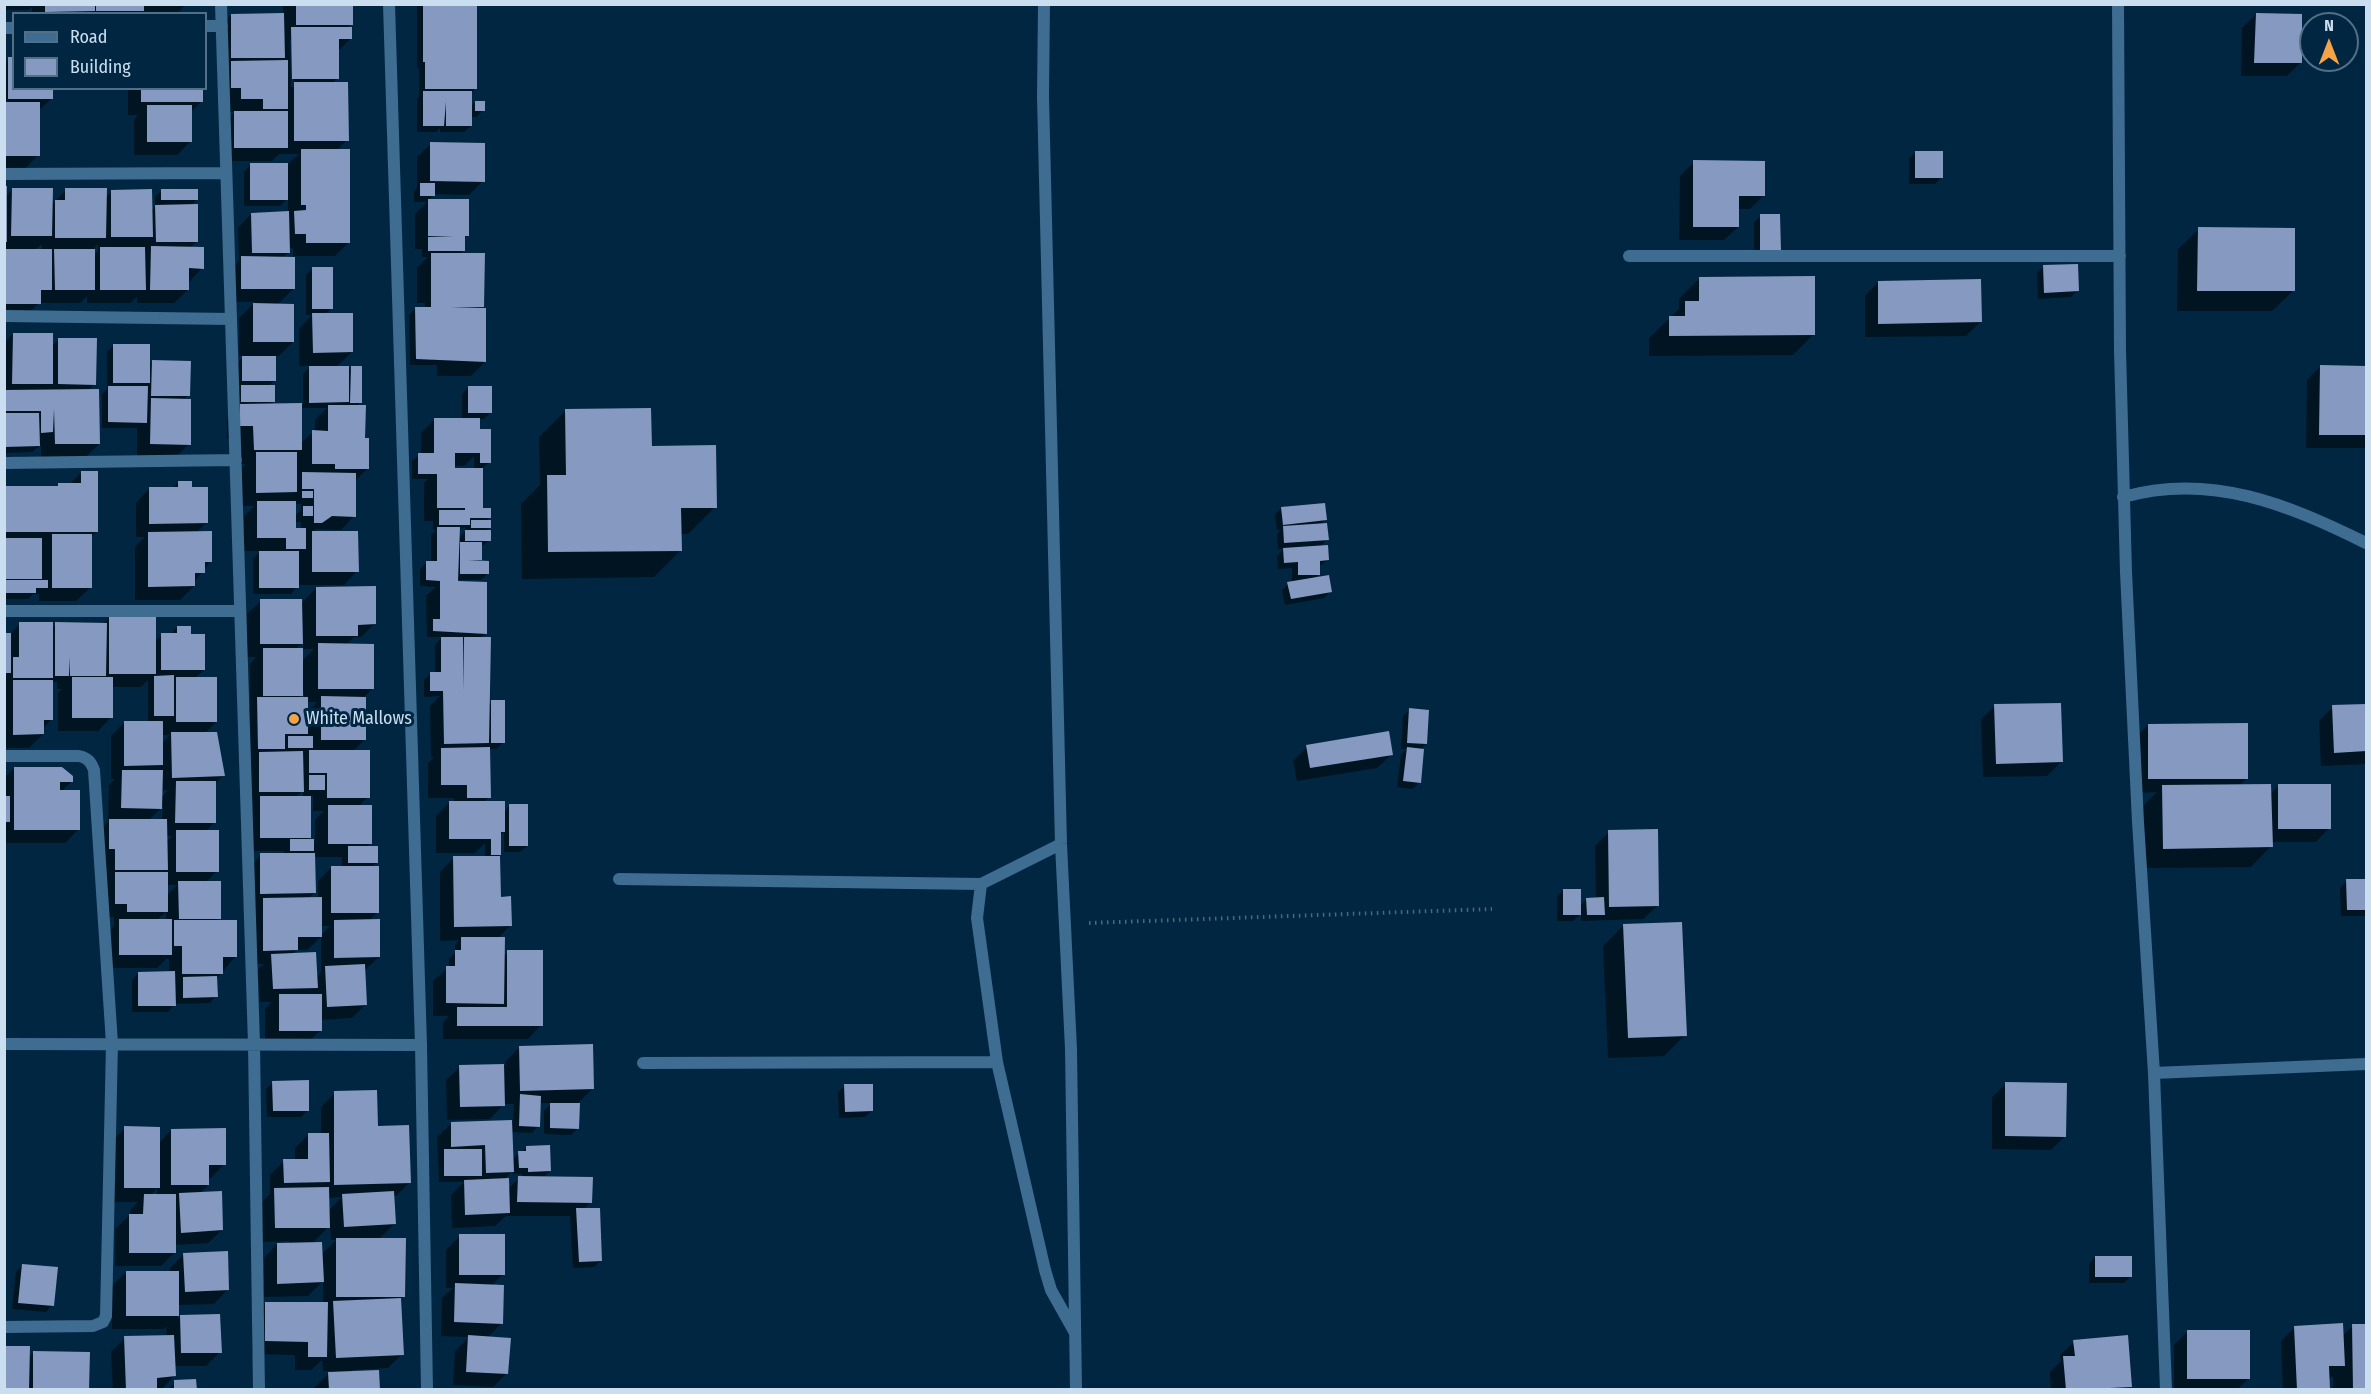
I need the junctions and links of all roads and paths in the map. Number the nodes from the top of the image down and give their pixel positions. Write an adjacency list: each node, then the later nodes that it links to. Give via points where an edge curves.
1 (222, 4): 6 (street)
2 (389, 4): 28 (street)
3 (1044, 4): 20 (street)
4 (2118, 4): 10 (street)
5 (207, 26): 6 (street)
6 (222, 26): 7 (street)
7 (226, 172): 8 (street); 12 (street)
8 (4, 174)
9 (1629, 256): 10 (street)
10 (2120, 256): 15 (street)
11 (4, 316): 12 (street)
12 (231, 319): 13 (street)
13 (236, 460): 14 (street); 18 (street)
14 (4, 463)
15 (2123, 497): 16 (street, via 2177,488 2258,498 2308,515); 32 (street)
16 (2367, 543)
17 (4, 611): 18 (street)
18 (240, 611): 27 (street)
19 (4, 756): 26 (street, via 80,756 92,764)
20 (1061, 844): 22 (street); 24 (street)
21 (619, 879): 22 (street)
22 (981, 884): 29 (street, via 976,918)
23 (1492, 909): 24 (path)
24 (1065, 924): 34 (street)
25 (4, 1044): 26 (street)
26 (112, 1044): 27 (street); 33 (street, via 106,1316 103,1323 93,1326)
27 (254, 1044): 28 (street); 35 (street)
28 (421, 1045): 36 (street)
29 (997, 1062): 30 (street); 34 (street, via 1045,1270 1051,1290)
30 (643, 1063)
31 (2367, 1064): 32 (street)
32 (2154, 1073): 38 (street)
33 (4, 1327)
34 (1076, 1334): 37 (street)
35 (259, 1389)
36 (427, 1389)
37 (1077, 1389)
38 (2166, 1389)

